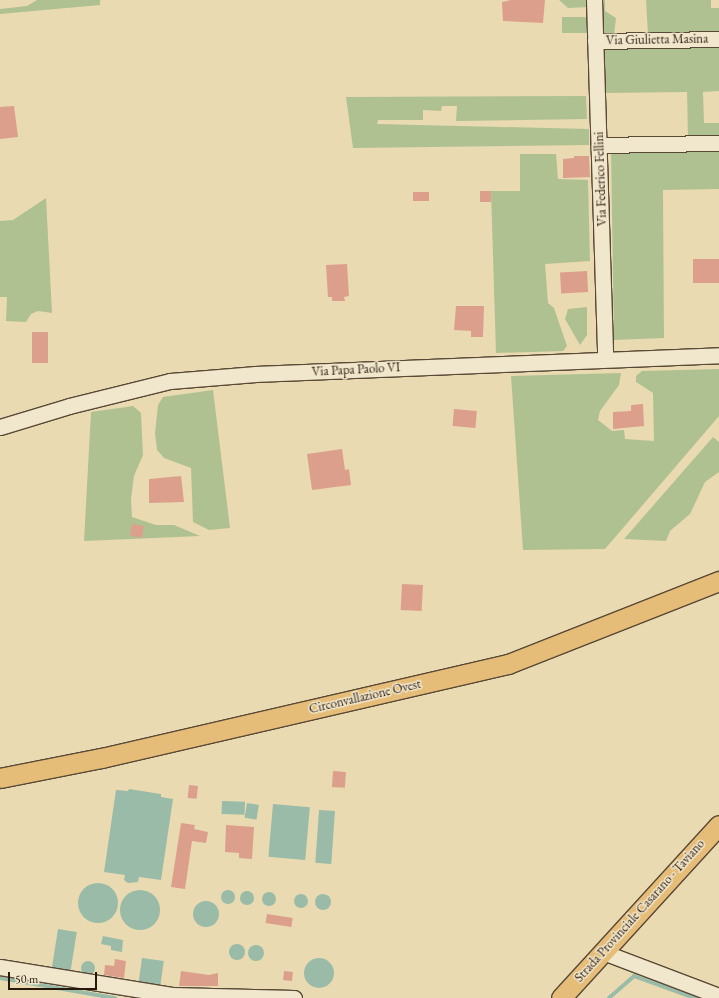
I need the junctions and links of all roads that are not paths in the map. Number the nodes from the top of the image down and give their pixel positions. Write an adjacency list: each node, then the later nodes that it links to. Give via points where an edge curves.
1 (594, 0): 3 (street, Via Federico Fellini)
2 (719, 39): 3 (street, Via Giulietta Masina)
3 (595, 41): 5 (street, Via Federico Fellini)
4 (719, 143): 5 (street)
5 (600, 145): 7 (street, Via Federico Fellini)
6 (719, 355): 7 (street, Via Papa Paolo VI)
7 (605, 359): 8 (street, Via Papa Paolo VI, via 249,374 170,381 69,406)
8 (0, 427)
9 (719, 582): 10 (main road, Circonvallazione Ovest, via 508,664 109,756)
10 (0, 778)
11 (719, 825): 12 (main road, Strada Provinciale Casarano - Taviano)
12 (603, 952): 14 (street); 16 (main road, Strada Provinciale Casarano - Taviano)
13 (0, 967): 15 (street, via 172,995)
14 (719, 996)
15 (294, 998)
16 (561, 998)

